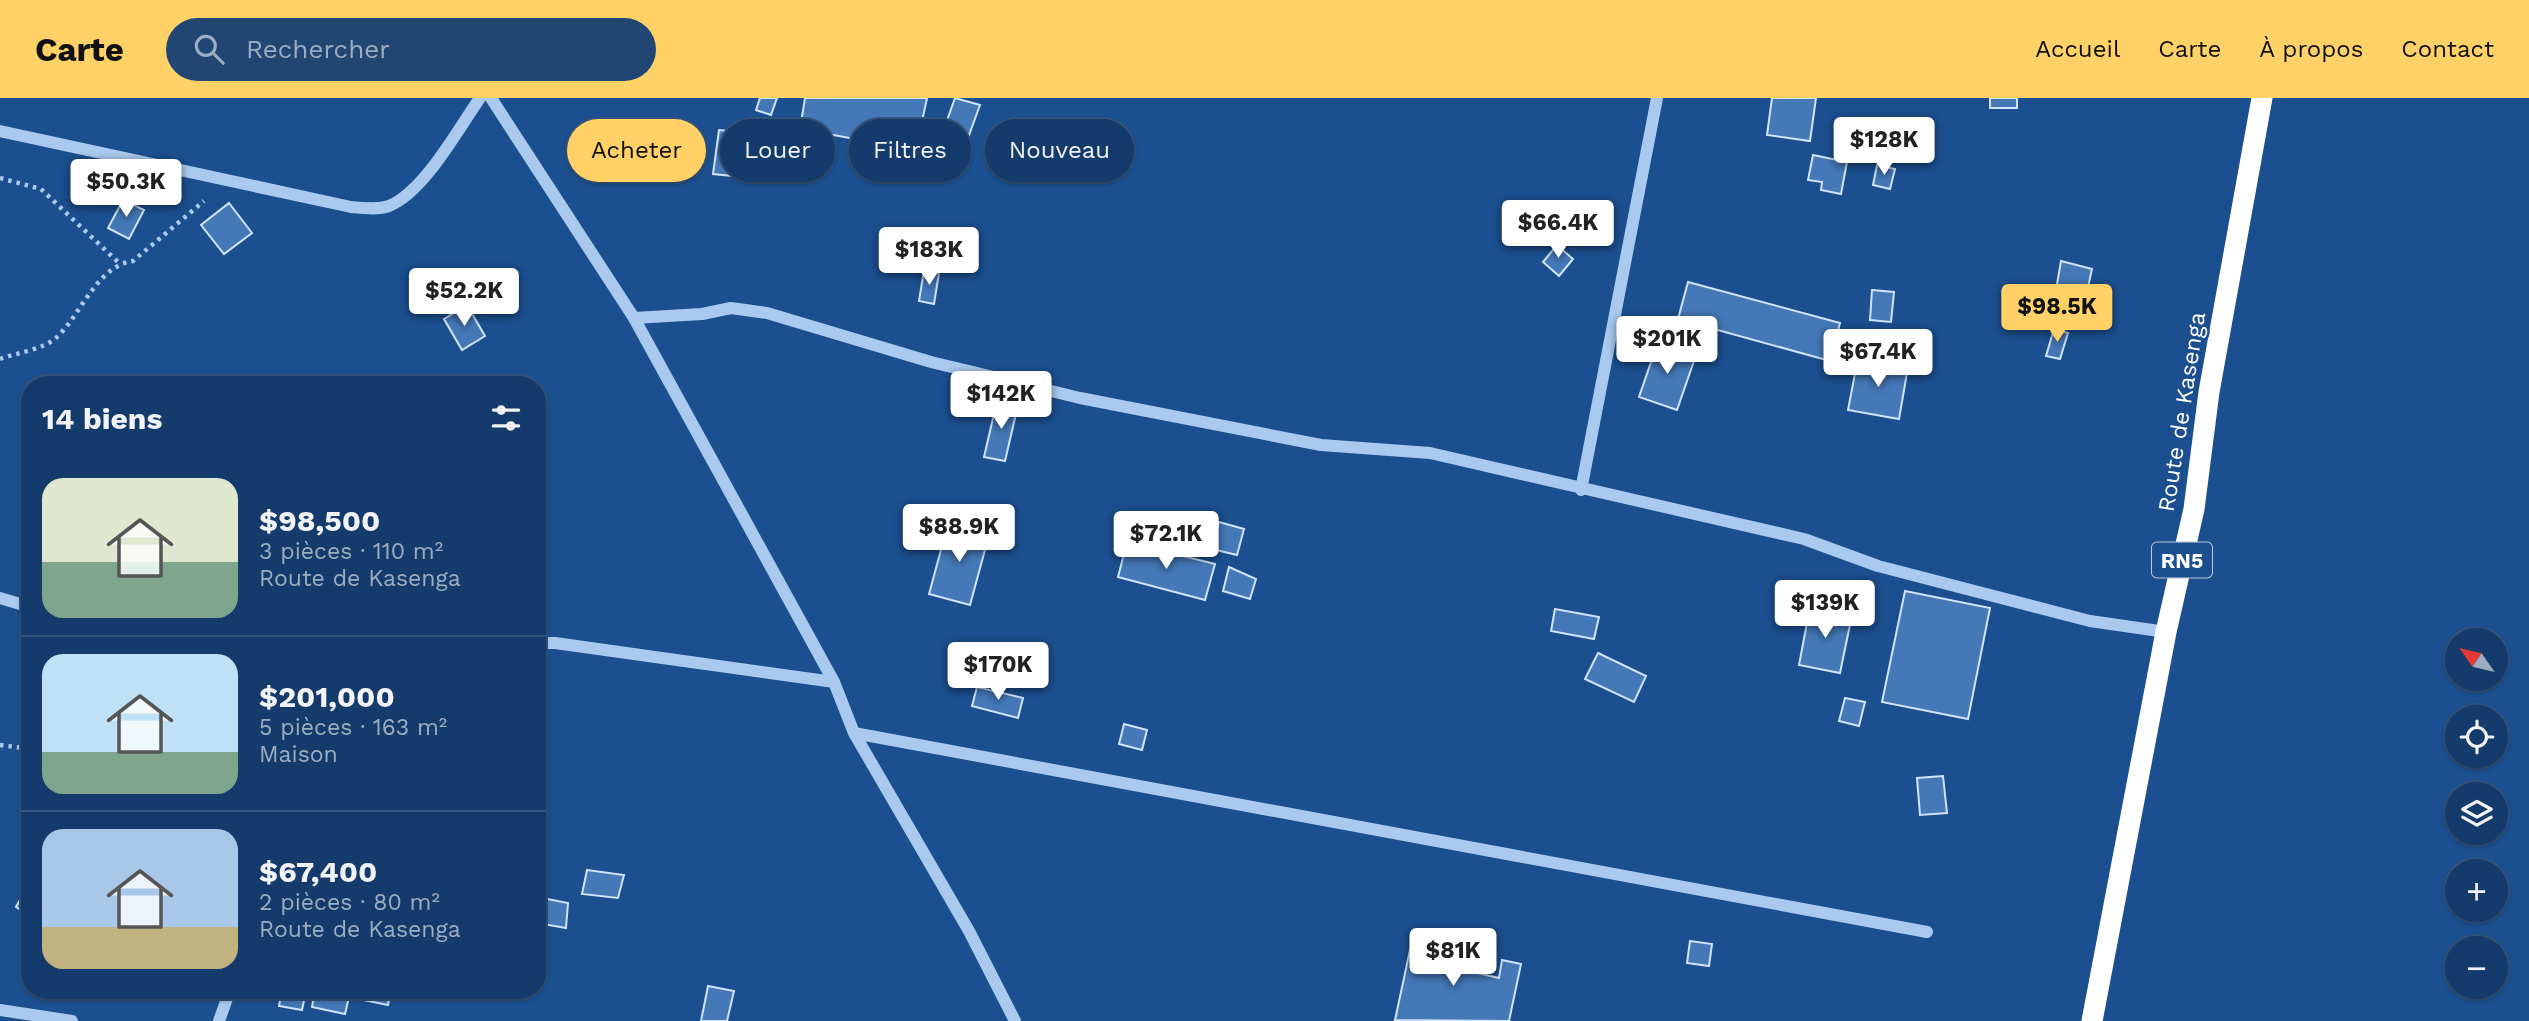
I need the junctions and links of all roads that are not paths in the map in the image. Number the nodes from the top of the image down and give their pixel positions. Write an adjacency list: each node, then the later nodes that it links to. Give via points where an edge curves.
1 (480, 98): 5 (street, via 420,182 388,206 351,207)
2 (491, 98): 6 (street)
3 (2262, 98): 10 (highway, Route de Kasenga / RN5, via 2209,392 2194,509)
4 (1653, 99): 7 (street)
5 (0, 131)
6 (634, 318): 7 (street, via 731,308 767,313 931,362 1080,398 1321,445 1430,453); 12 (street)
7 (1581, 490): 10 (street, via 1804,539 1878,566 2090,621)
8 (0, 598): 9 (street)
9 (21, 604)
10 (2166, 632): 20 (highway, Route de Kasenga / RN5)
11 (546, 643): 12 (street)
12 (834, 682): 13 (street)
13 (854, 733): 14 (street); 19 (street, via 969,931)
14 (1927, 932)
15 (227, 999): 18 (street)
16 (0, 1010): 17 (street)
17 (72, 1021)
18 (219, 1021)
19 (1015, 1021)
20 (2092, 1021)

